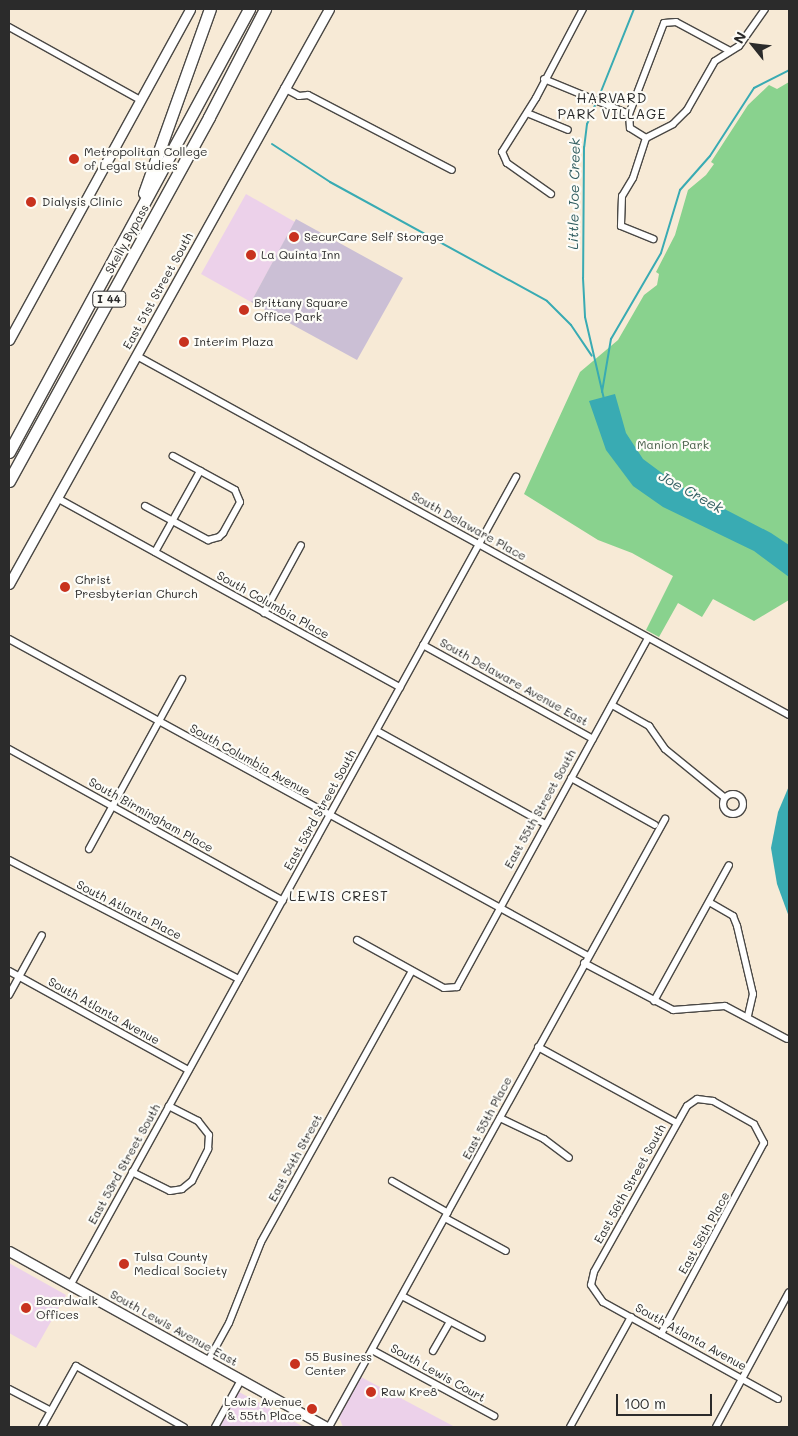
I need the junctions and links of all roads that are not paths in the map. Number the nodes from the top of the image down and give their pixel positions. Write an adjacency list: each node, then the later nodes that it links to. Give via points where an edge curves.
1 (190, 9): 12 (main road)
2 (210, 9): 20 (highway, via 168,133)
3 (249, 9): 20 (highway, Skelly Bypass / I 44)
4 (265, 9): 27 (highway, Skelly Bypass / I 44)
5 (328, 9): 11 (main road, East 51st Street South)
6 (583, 9): 10 (street)
7 (765, 9): 9 (street, via 739,46)
8 (9, 27): 12 (street)
9 (730, 51): 14 (street, via 676,22 667,21 661,27); 16 (street, via 715,61 687,110 673,124)
10 (544, 79): 13 (street); 14 (street)
11 (284, 88): 17 (street, via 298,96 308,95); 22 (main road, East 51st Street South)
12 (140, 100): 21 (main road)
13 (527, 113): 15 (street); 18 (street, via 503,148 502,156)
14 (629, 114): 16 (street, via 630,128)
15 (568, 130)
16 (646, 138): 19 (street, via 633,178 622,196 620,212 622,226)
17 (452, 170)
18 (551, 194)
19 (654, 239)
20 (124, 244): 23 (highway, Skelly Bypass / I 44)
21 (9, 340)
22 (137, 356): 28 (main road, East 51st Street South); 31 (street, South Delaware Place)
23 (9, 452)
24 (173, 456): 25 (street)
25 (200, 471): 30 (street); 30 (street, via 235,490 240,502 219,537 208,540)
26 (516, 477): 31 (street, East 53rd Street South)
27 (9, 482)
28 (57, 498): 33 (street, South Columbia Place); 34 (main road, East 51st Street South)
29 (145, 506): 30 (street)
30 (172, 520): 33 (street)
31 (479, 544): 36 (street, South Delaware Place); 38 (street, East 53rd Street South)
32 (301, 545): 35 (street)
33 (155, 552): 35 (street, South Columbia Place)
34 (9, 584)
35 (264, 612): 40 (street, South Columbia Place)
36 (648, 638): 41 (street, East 55th Street South); 42 (street, South Delaware Place)
37 (9, 639): 43 (street, South Columbia Avenue)
38 (423, 645): 40 (street, East 53rd Street South); 45 (street, South Delaware Avenue East)
39 (182, 680): 43 (street)
40 (400, 688): 44 (street, East 53rd Street South)
41 (612, 705): 45 (street, East 55th Street South); 48 (street, via 649,726 669,753)
42 (789, 715)
43 (158, 722): 49 (street); 50 (street, South Columbia Avenue)
44 (376, 731): 50 (street, East 53rd Street South); 52 (street)
45 (593, 738): 47 (street, East 55th Street South)
46 (9, 749): 49 (street, South Birmingham Place)
47 (571, 778): 52 (street, East 55th Street South); 53 (street)
48 (725, 798)
49 (112, 807): 54 (street); 57 (street, South Birmingham Place)
50 (330, 816): 57 (street, East 53rd Street South); 59 (street, South Columbia Avenue)
51 (665, 819): 62 (street, East 55th Place)
52 (544, 823): 59 (street, East 55th Street South)
53 (655, 825)
54 (89, 850)
55 (9, 860): 67 (street, South Atlanta Place)
56 (729, 865): 58 (street)
57 (283, 901): 67 (street, East 53rd Street South)
58 (709, 902): 69 (street); 70 (street, via 733,916 737,926 753,994)
59 (498, 910): 62 (street, South Columbia Avenue); 65 (street, East 55th Street South, via 459,983 452,990)
60 (42, 935): 66 (street)
61 (357, 940): 65 (street)
62 (588, 956): 63 (street, East 55th Place)
63 (584, 963): 69 (street); 72 (street, East 55th Place)
64 (9, 971): 66 (street, South Atlanta Avenue)
65 (412, 971): 94 (street, East 54th Street, via 261,1242 229,1323)
66 (19, 977): 68 (street); 73 (street, South Atlanta Avenue)
67 (239, 980): 73 (street, East 53rd Street South)
68 (9, 995)
69 (654, 1002): 70 (street, via 680,1011 726,1006)
70 (748, 1016): 71 (street)
71 (787, 1039)
72 (538, 1047): 75 (street, East 55th Place); 76 (street)
73 (188, 1070): 74 (street, East 53rd Street South)
74 (169, 1106): 79 (street, East 53rd Street South); 79 (street, via 198,1122 209,1135 208,1149 192,1181 176,1191 162,1189)
75 (500, 1118): 78 (street, via 544,1139); 81 (street, East 55th Place)
76 (677, 1123): 77 (street, East 56th Street South, via 692,1102 704,1099 754,1124); 86 (street, East 56th Street South, via 594,1272 591,1285)
77 (764, 1143): 90 (street, East 56th Place)
78 (569, 1158)
79 (132, 1172): 84 (street, East 53rd Street South)
80 (392, 1181): 81 (street)
81 (447, 1216): 83 (street); 87 (street, East 55th Place)
82 (9, 1251): 84 (main road, South Lewis Avenue East)
83 (506, 1251)
84 (71, 1284): 94 (main road, South Lewis Avenue East)
85 (789, 1292): 95 (street)
86 (594, 1293): 88 (street, South Atlanta Avenue, via 603,1302)
87 (402, 1296): 89 (street); 92 (street, East 55th Place)
88 (632, 1317): 90 (street, South Atlanta Avenue); 105 (street)
89 (450, 1322): 91 (street); 93 (street)
90 (661, 1334): 95 (street, South Atlanta Avenue)
91 (482, 1338)
92 (372, 1350): 100 (street, South Lewis Court); 104 (street, East 55th Place)
93 (433, 1351)
94 (208, 1361): 96 (main road, South Lewis Avenue East)
95 (742, 1379): 98 (street, South Atlanta Avenue); 106 (street)
96 (241, 1380): 103 (street); 104 (main road, South Lewis Avenue East)
97 (9, 1389): 99 (street)
98 (778, 1399)
99 (51, 1411): 101 (street); 102 (street, via 76,1366)
100 (494, 1416)
101 (42, 1427)
102 (184, 1427)
103 (215, 1427)
104 (328, 1427)
105 (570, 1427)
106 (716, 1427)

